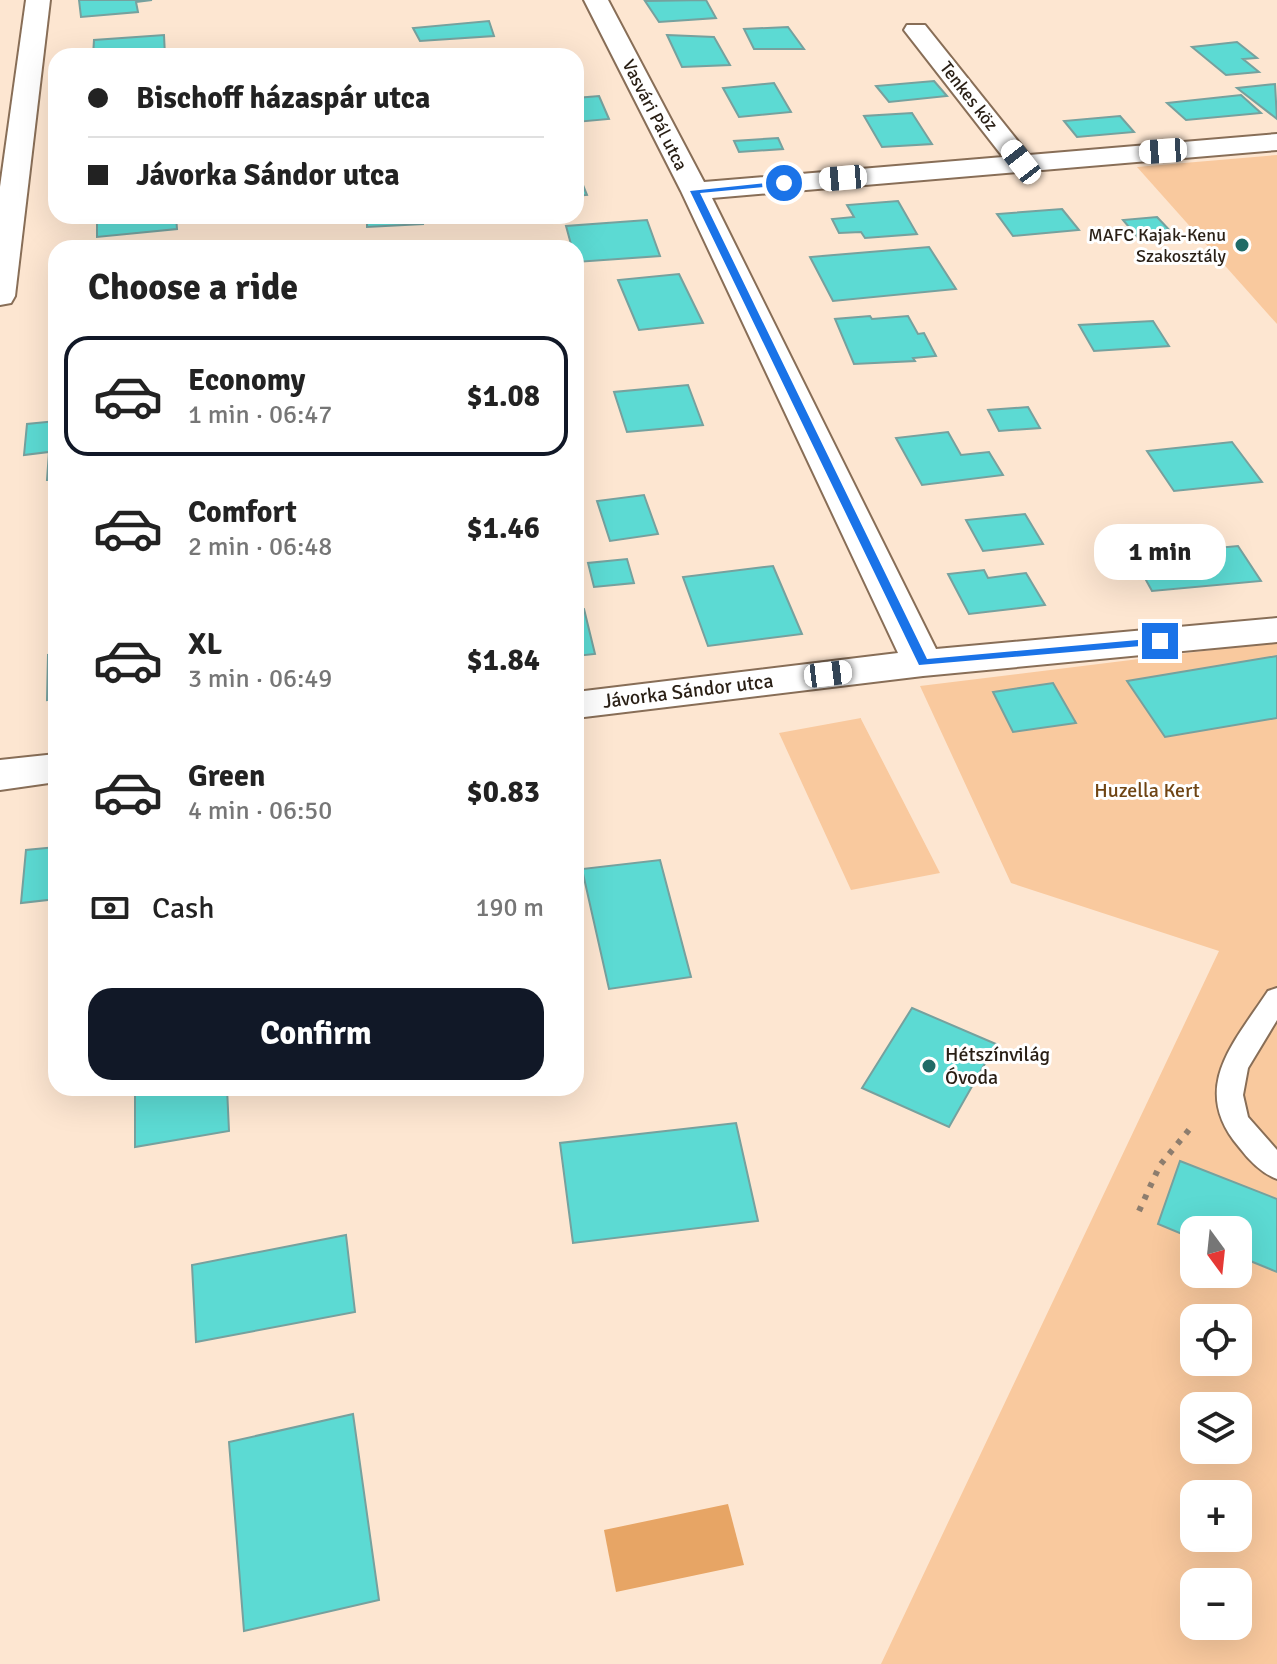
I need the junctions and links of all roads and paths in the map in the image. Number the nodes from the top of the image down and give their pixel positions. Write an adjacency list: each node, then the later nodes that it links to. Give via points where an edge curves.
1 (38, 0): 7 (street)
2 (596, 0): 6 (street, Vasvári Pál utca)
3 (916, 30): 5 (street, Tenkes köz)
4 (1277, 142): 5 (street)
5 (1021, 162): 6 (street)
6 (695, 191): 9 (street, Vasvári Pál utca)
7 (0, 296)
8 (1277, 630): 9 (street, Jávorka Sándor utca)
9 (923, 663): 10 (street, Jávorka Sándor utca)
10 (584, 704)
11 (48, 769): 12 (street)
12 (0, 775)
13 (1277, 998): 15 (lane, via 1235,1065 1229,1099 1246,1140)
14 (1160, 1165): 16 (path)
15 (1277, 1167)
16 (1139, 1211)

